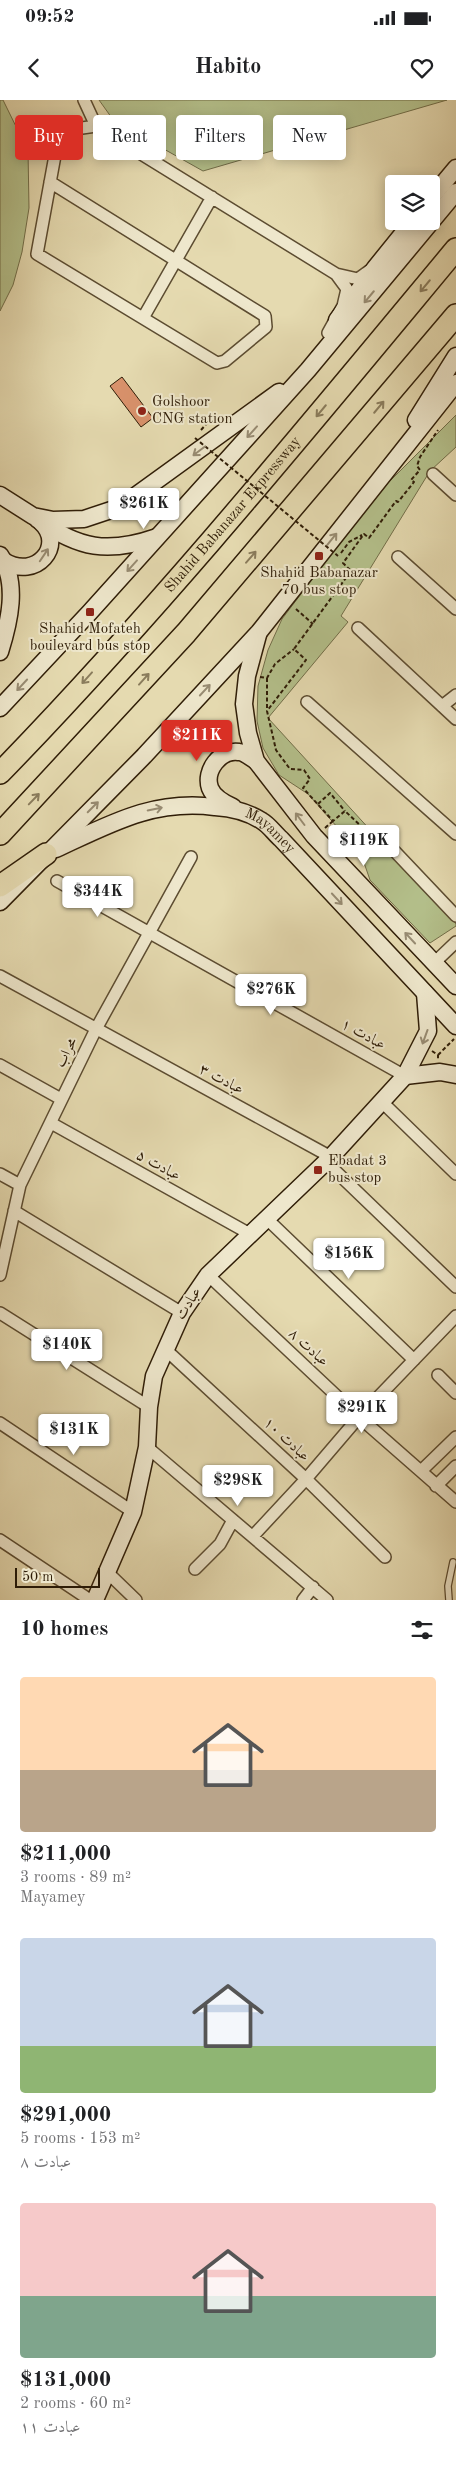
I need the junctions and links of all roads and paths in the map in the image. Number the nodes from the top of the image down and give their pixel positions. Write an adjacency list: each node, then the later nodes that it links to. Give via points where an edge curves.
1 (84, 100): 2 (street)
2 (93, 120)
3 (93, 126): 6 (street, via 68,130 56,150)
4 (152, 160): 9 (street)
5 (456, 168): 7 (main road)
6 (50, 182): 12 (street); 16 (street, via 36,254)
7 (440, 187)
8 (456, 192): 19 (main road, one-way to 19)
9 (212, 197): 12 (street); 14 (street)
10 (406, 230): 13 (main road)
11 (456, 248): 49 (highway, Shahid Babanazar Expressway, one-way to 49, via 291,448)
12 (176, 260): 16 (street); 16 (street, via 265,316 266,327 225,361 217,363)
13 (375, 268): 14 (street, via 358,279); 17 (main road)
14 (336, 274): 17 (street, via 347,289 343,306)
15 (456, 314): 53 (highway, one-way to 15, via 186,633)
16 (143, 318)
17 (328, 334): 19 (main road)
18 (456, 356): 27 (main road)
19 (308, 370): 28 (main road, one-way to 28, via 120,508 84,519 53,520); 30 (main road, one-way to 30)
20 (456, 383): 27 (main road)
21 (456, 401): 27 (main road)
22 (209, 421): 29 (path, bridge, via 195,438 338,556 350,542)
23 (440, 426): 29 (path, via 420,457 417,466 420,470 412,480 414,482 398,502 396,500 369,538)
24 (433, 474): 26 (street)
25 (0, 495): 28 (main road)
26 (456, 495)
27 (366, 498): 33 (main road, one-way to 27)
28 (33, 516): 30 (main road, via 60,535 94,545 126,547); 32 (main road, one-way to 28, via 13,567 24,568 35,566 43,559 49,549 49,532)
29 (364, 534): 35 (path, via 343,563 352,571)
30 (158, 537): 45 (main road, one-way to 45)
31 (398, 557): 34 (street)
32 (2, 558): 39 (main road, via 11,589 9,621)
33 (285, 599): 35 (path); 37 (main road)
34 (456, 609)
35 (313, 624): 38 (path)
36 (358, 628): 44 (street)
37 (258, 632): 40 (main road, Mayamey); 57 (main road, one-way to 37, via 144,756)
38 (294, 649): 41 (path, via 275,664); 46 (path, via 306,660)
39 (0, 652)
40 (247, 676): 41 (path); 48 (main road, Mayamey, via 244,704)
41 (267, 678): 46 (path)
42 (456, 695): 44 (street)
43 (307, 702): 54 (street)
44 (442, 706): 47 (street)
45 (0, 708)
46 (267, 711): 50 (path, via 276,750 290,768 304,770 310,779 303,788)
47 (456, 719)
48 (256, 761): 51 (main road, via 239,752 227,754 214,763 208,775 210,789 218,799); 65 (main road, Mayamey, one-way to 48, via 314,836)
49 (0, 773)
50 (318, 804): 52 (path, via 333,821); 52 (path, via 330,793)
51 (236, 809): 57 (main road, Mayamey, one-way to 51, via 116,821 154,808 194,804); 68 (main road, Mayamey, one-way to 68, via 263,821)
52 (345, 811): 56 (path, via 364,829)
53 (0, 834)
54 (456, 834)
55 (384, 840): 62 (street)
56 (358, 846)
57 (46, 854): 60 (highway); 61 (main road)
58 (191, 857): 63 (street, محراب)
59 (57, 881): 63 (street, عبادت ۱)
60 (0, 886)
61 (0, 902)
62 (456, 916)
63 (150, 933): 70 (street, محراب); 75 (street, عبادت ۱)
64 (456, 942): 65 (street)
65 (434, 963): 67 (main road, Mayamey)
66 (0, 976): 70 (street, عبادت ۳)
67 (456, 986)
68 (425, 993): 69 (main road, Mayamey); 75 (main road, عبادت, one-way to 75, via 428,1031)
69 (456, 1026)
70 (96, 1030): 76 (street, محراب); 79 (street, عبادت ۳)
71 (456, 1037): 72 (path)
72 (438, 1055)
73 (0, 1065): 76 (street)
74 (456, 1075): 75 (main road, via 440,1072)
75 (405, 1076): 77 (main road, عبادت)
76 (61, 1099): 78 (street, محراب)
77 (382, 1102): 79 (main road, عبادت); 81 (street)
78 (51, 1123): 82 (street, محراب); 85 (street, عبادت ۵)
79 (328, 1160): 84 (main road, عبادت); 88 (street, عبادت ۳)
80 (0, 1174): 82 (street)
81 (456, 1174)
82 (20, 1184): 83 (street, محراب)
83 (14, 1211): 87 (street, محراب); 90 (street)
84 (266, 1219): 85 (main road, عبادت); 93 (street)
85 (250, 1234): 86 (main road, عبادت)
86 (208, 1274): 90 (main road, عبادت); 97 (street, عبادت ۸)
87 (0, 1275)
88 (456, 1287)
89 (0, 1313): 96 (street)
90 (182, 1313): 92 (main road, عبادت)
91 (456, 1316): 93 (street)
92 (165, 1348): 96 (main road, عبادت, via 154,1376); 103 (street, عبادت ۱۰)
93 (414, 1360): 97 (street)
94 (438, 1375): 95 (street)
95 (456, 1393)
96 (149, 1407): 100 (main road, عبادت)
97 (359, 1417): 102 (street, عبادت ۸); 103 (street)
98 (0, 1423): 106 (street)
99 (456, 1437): 102 (street)
100 (147, 1447): 106 (main road, عبادت); 107 (street)
101 (456, 1466): 104 (street)
102 (420, 1472): 104 (street, عبادت ۸)
103 (306, 1479): 108 (street); 110 (street, عبادت ۱۰)
104 (436, 1486): 105 (street, عبادت ۸)
105 (456, 1502)
106 (133, 1512): 113 (main road, عبادت)
107 (233, 1520): 108 (street); 112 (street, via 220,1544)
108 (253, 1536): 114 (street)
109 (0, 1540): 115 (street)
110 (385, 1557)
111 (452, 1562): 120 (lane)
112 (195, 1568)
113 (107, 1572): 116 (main road, عبادت); 117 (street)
114 (313, 1587): 118 (street); 119 (street)
115 (90, 1600)
116 (95, 1600)
117 (136, 1600)
118 (303, 1600)
119 (327, 1600)
120 (449, 1600)

